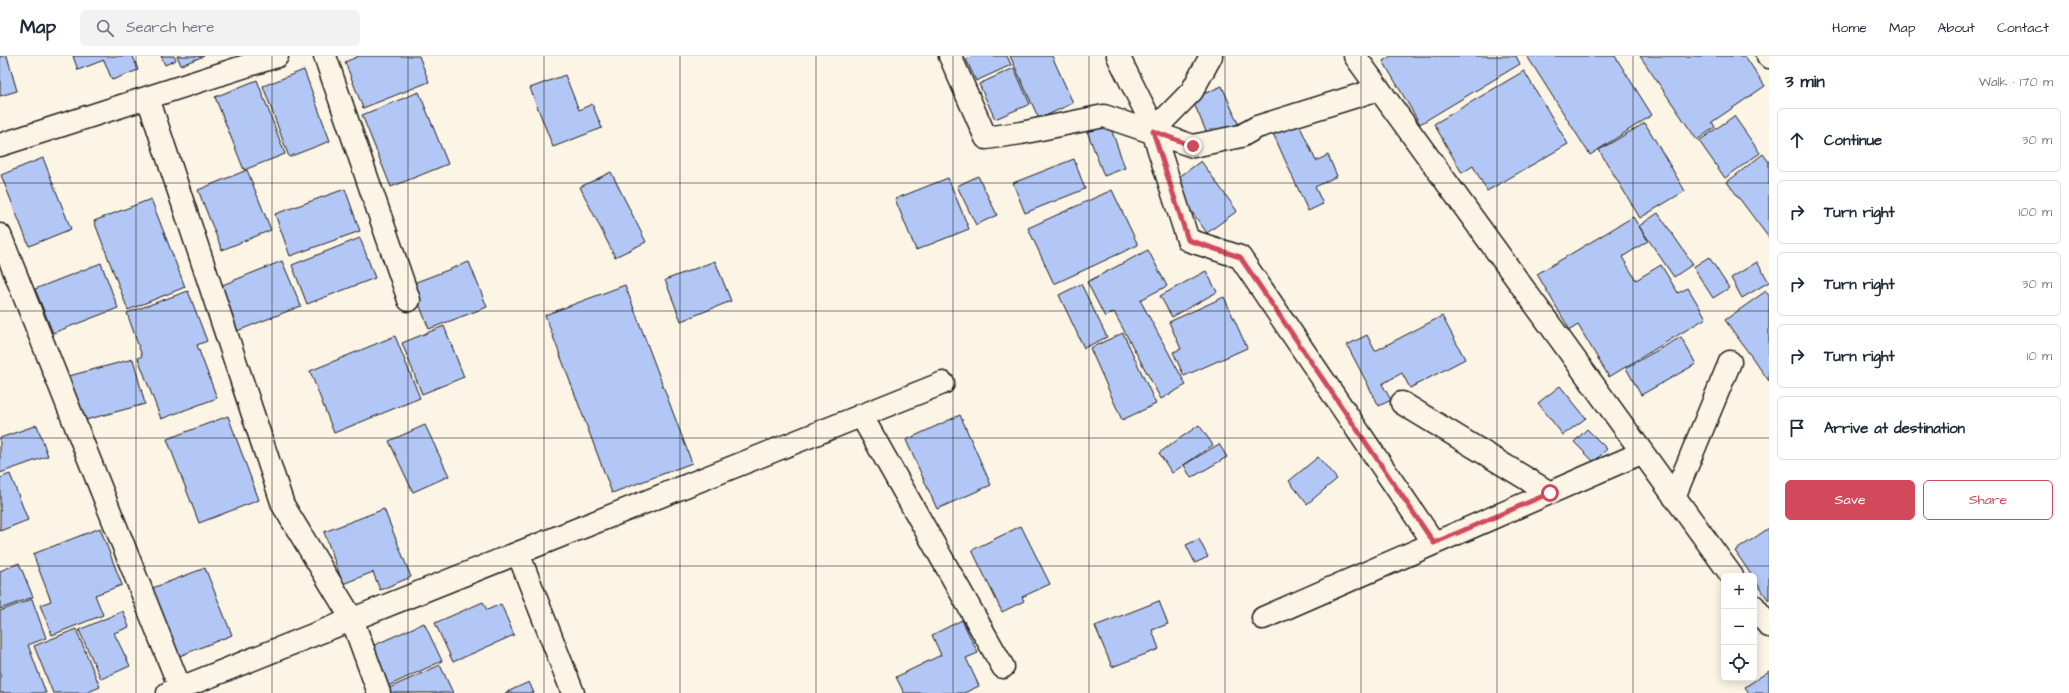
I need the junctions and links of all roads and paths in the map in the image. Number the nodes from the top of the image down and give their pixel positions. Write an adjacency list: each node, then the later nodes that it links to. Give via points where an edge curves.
1 (277, 56): 8 (street)
2 (325, 56): 12 (street)
3 (950, 56): 9 (street, via 986,138 1104,116)
4 (1118, 56): 9 (street)
5 (1211, 56): 9 (street, via 1192,91)
6 (1355, 56): 7 (street)
7 (1379, 89): 9 (street, via 1257,127 1241,136 1193,146); 17 (street)
8 (148, 98): 10 (street); 25 (street, via 283,505)
9 (1153, 131): 20 (street, via 1188,240 1240,257)
10 (0, 145)
11 (0, 235): 28 (street)
12 (409, 300)
13 (1730, 362): 19 (street)
14 (943, 383): 16 (street)
15 (1402, 404): 18 (street)
16 (861, 415): 21 (street); 27 (street)
17 (1641, 453): 18 (street); 19 (street)
18 (1550, 493): 20 (street)
19 (1674, 497): 22 (street)
20 (1434, 543): 24 (street)
21 (518, 553): 25 (street); 30 (street)
22 (1730, 573)
23 (1756, 609): 26 (street)
24 (1263, 618)
25 (352, 619): 28 (street); 29 (street)
26 (1769, 626)
27 (1003, 668)
28 (176, 691)
29 (379, 693)
30 (573, 693)

